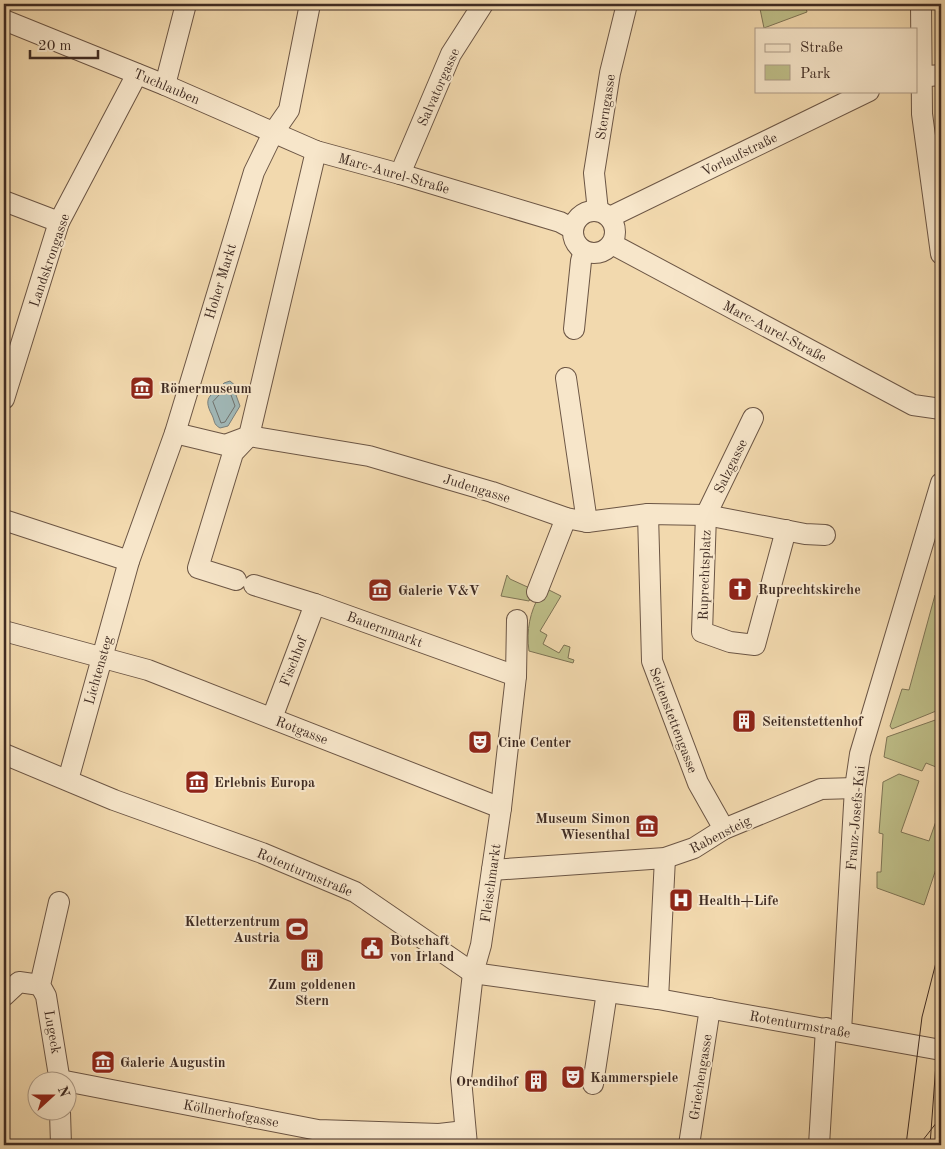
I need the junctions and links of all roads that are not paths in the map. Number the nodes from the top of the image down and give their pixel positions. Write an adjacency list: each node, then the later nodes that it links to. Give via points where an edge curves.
1 (186, 4): 9 (street)
2 (310, 4): 11 (street, Hoher Markt, via 289,110)
3 (483, 4): 13 (street, Salvatorgasse, via 451,54)
4 (626, 4): 15 (street, Sterngasse, via 610,73 594,173)
5 (921, 4): 8 (street)
6 (4, 20): 7 (street, Tuchlauben)
7 (137, 74): 9 (street, Tuchlauben); 16 (street, Landskrongasse)
8 (926, 76): 20 (street, via 922,114)
9 (165, 85): 11 (street, Tuchlauben)
10 (867, 92): 15 (street, Vorlaufstraße)
11 (273, 133): 12 (street, Marc-Aurel-Straße); 26 (street, Hoher Markt, via 254,172)
12 (316, 151): 13 (street, Marc-Aurel-Straße); 27 (street)
13 (400, 174): 17 (street, Marc-Aurel-Straße, via 560,222)
14 (4, 200): 16 (street)
15 (604, 214): 17 (street, via 583,213); 18 (street, via 615,230)
16 (59, 222): 23 (street, Landskrongasse)
17 (573, 229): 19 (street, via 573,237)
18 (612, 244): 19 (street, via 599,253); 24 (street, Marc-Aurel-Straße, via 913,405)
19 (584, 251): 21 (street)
20 (941, 254)
21 (574, 329)
22 (566, 378): 33 (street)
23 (4, 399)
24 (941, 409)
25 (753, 418): 30 (street, Salzgasse)
26 (175, 432): 27 (street, via 225,445); 36 (street, Hoher Markt)
27 (248, 436): 31 (street, Judengasse, via 369,456 492,492); 38 (street, Bauernmarkt, via 233,453 198,568)
28 (941, 483): 46 (street, Franz-Josefs-Kai, via 860,754)
29 (648, 514): 30 (street, Judengasse); 33 (street, Judengasse); 48 (street, Seitenstettengasse, via 652,661 698,783)
30 (706, 515): 34 (street, Ruprechtsplatz); 34 (street, Ruprechtsplatz, via 702,632 730,642 756,645)
31 (566, 518): 33 (street, Judengasse); 37 (street)
32 (4, 520): 36 (street)
33 (587, 522)
34 (786, 530): 35 (street, Ruprechtsplatz)
35 (826, 535)
36 (130, 561): 41 (street, Lichtensteg)
37 (537, 592)
38 (315, 604): 42 (street, Bauernmarkt); 43 (street, Fischhof)
39 (516, 620): 42 (street, Fleischmarkt)
40 (4, 631): 41 (street, Rotgasse)
41 (101, 657): 43 (street, Rotgasse, via 148,670); 45 (street, Lichtensteg)
42 (516, 676): 47 (street, Fleischmarkt)
43 (272, 718): 47 (street, Rotgasse)
44 (4, 754): 45 (street, Rotenturmstraße)
45 (68, 780): 52 (street, Rotenturmstraße, via 114,800 262,853 355,892)
46 (855, 788): 48 (street, Rabensteig, via 821,789); 58 (street, Franz-Josefs-Kai)
47 (501, 808): 50 (street, Fleischmarkt)
48 (724, 828): 49 (street, Rabensteig, via 694,848)
49 (665, 858): 50 (street, Rabensteig); 56 (street)
50 (492, 870): 52 (street, Fleischmarkt, via 481,945)
51 (60, 902): 53 (street)
52 (473, 972): 54 (street, Rotenturmstraße); 65 (street, Fleischmarkt, via 462,1079)
53 (40, 985): 55 (street, via 19,982); 60 (street, Lugeck, via 46,996)
54 (607, 992): 56 (street, Rotenturmstraße); 61 (street)
55 (4, 996)
56 (658, 999): 57 (street, Rotenturmstraße)
57 (710, 1008): 58 (street, Rotenturmstraße); 67 (street, Griechengasse)
58 (833, 1029): 59 (street, Rotenturmstraße); 68 (street, Franz-Josefs-Kai)
59 (941, 1050)
60 (59, 1072)
61 (593, 1084)
62 (78, 1085): 64 (street, Köllnerhofgasse)
63 (60, 1122): 66 (street)
64 (316, 1138): 65 (street, Köllnerhofgasse, via 439,1134)
65 (466, 1138)
66 (61, 1145)
67 (689, 1145)
68 (819, 1145)

